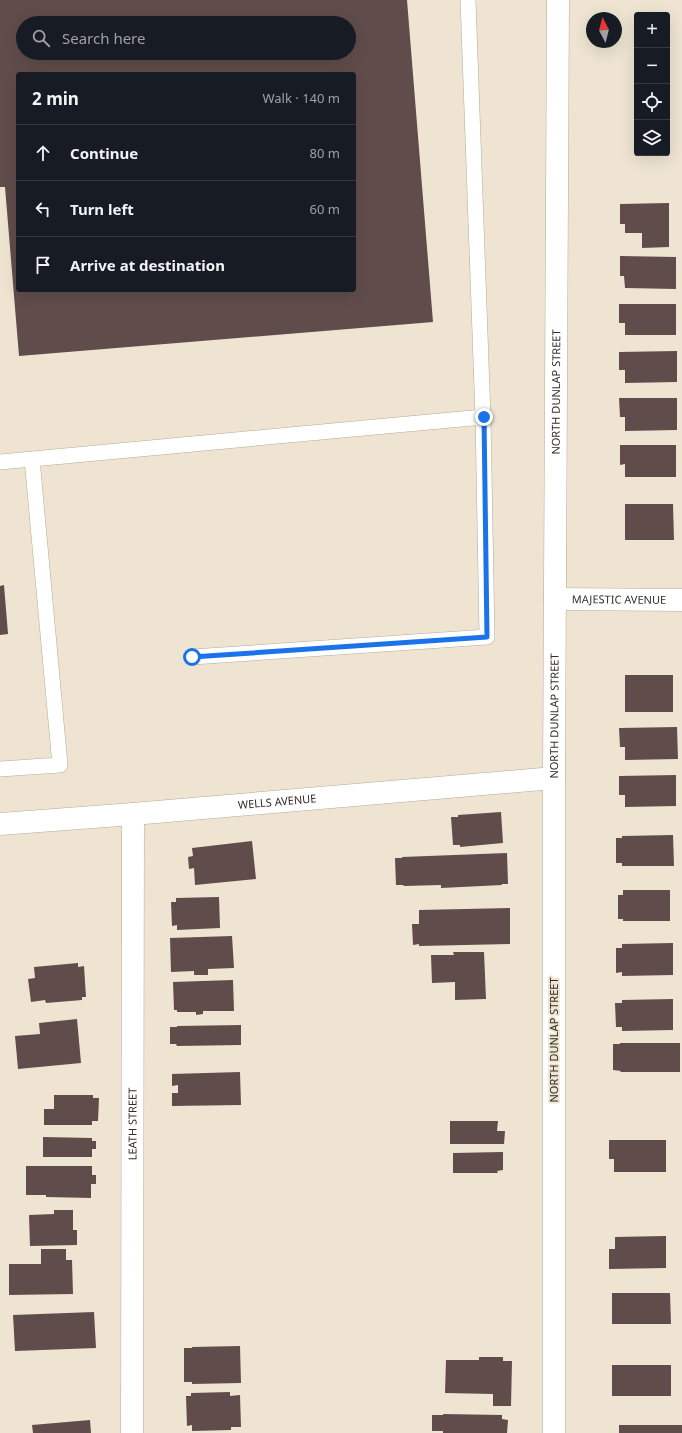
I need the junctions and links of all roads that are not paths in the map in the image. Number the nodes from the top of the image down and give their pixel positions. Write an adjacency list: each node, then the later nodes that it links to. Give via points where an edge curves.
1 (468, 0): 3 (lane)
2 (558, 0): 6 (street, NORTH DUNLAP STREET)
3 (484, 417): 4 (lane); 8 (lane, via 487,637)
4 (32, 459): 5 (lane); 9 (lane, via 60,764)
5 (0, 462)
6 (555, 599): 7 (street, MAJESTIC AVENUE); 10 (street, NORTH DUNLAP STREET)
7 (682, 600)
8 (192, 657)
9 (0, 769)
10 (554, 778): 11 (street, WELLS AVENUE); 14 (street, NORTH DUNLAP STREET)
11 (133, 814): 12 (street, WELLS AVENUE); 13 (street, LEATH STREET)
12 (0, 824)
13 (132, 1433)
14 (554, 1433)

